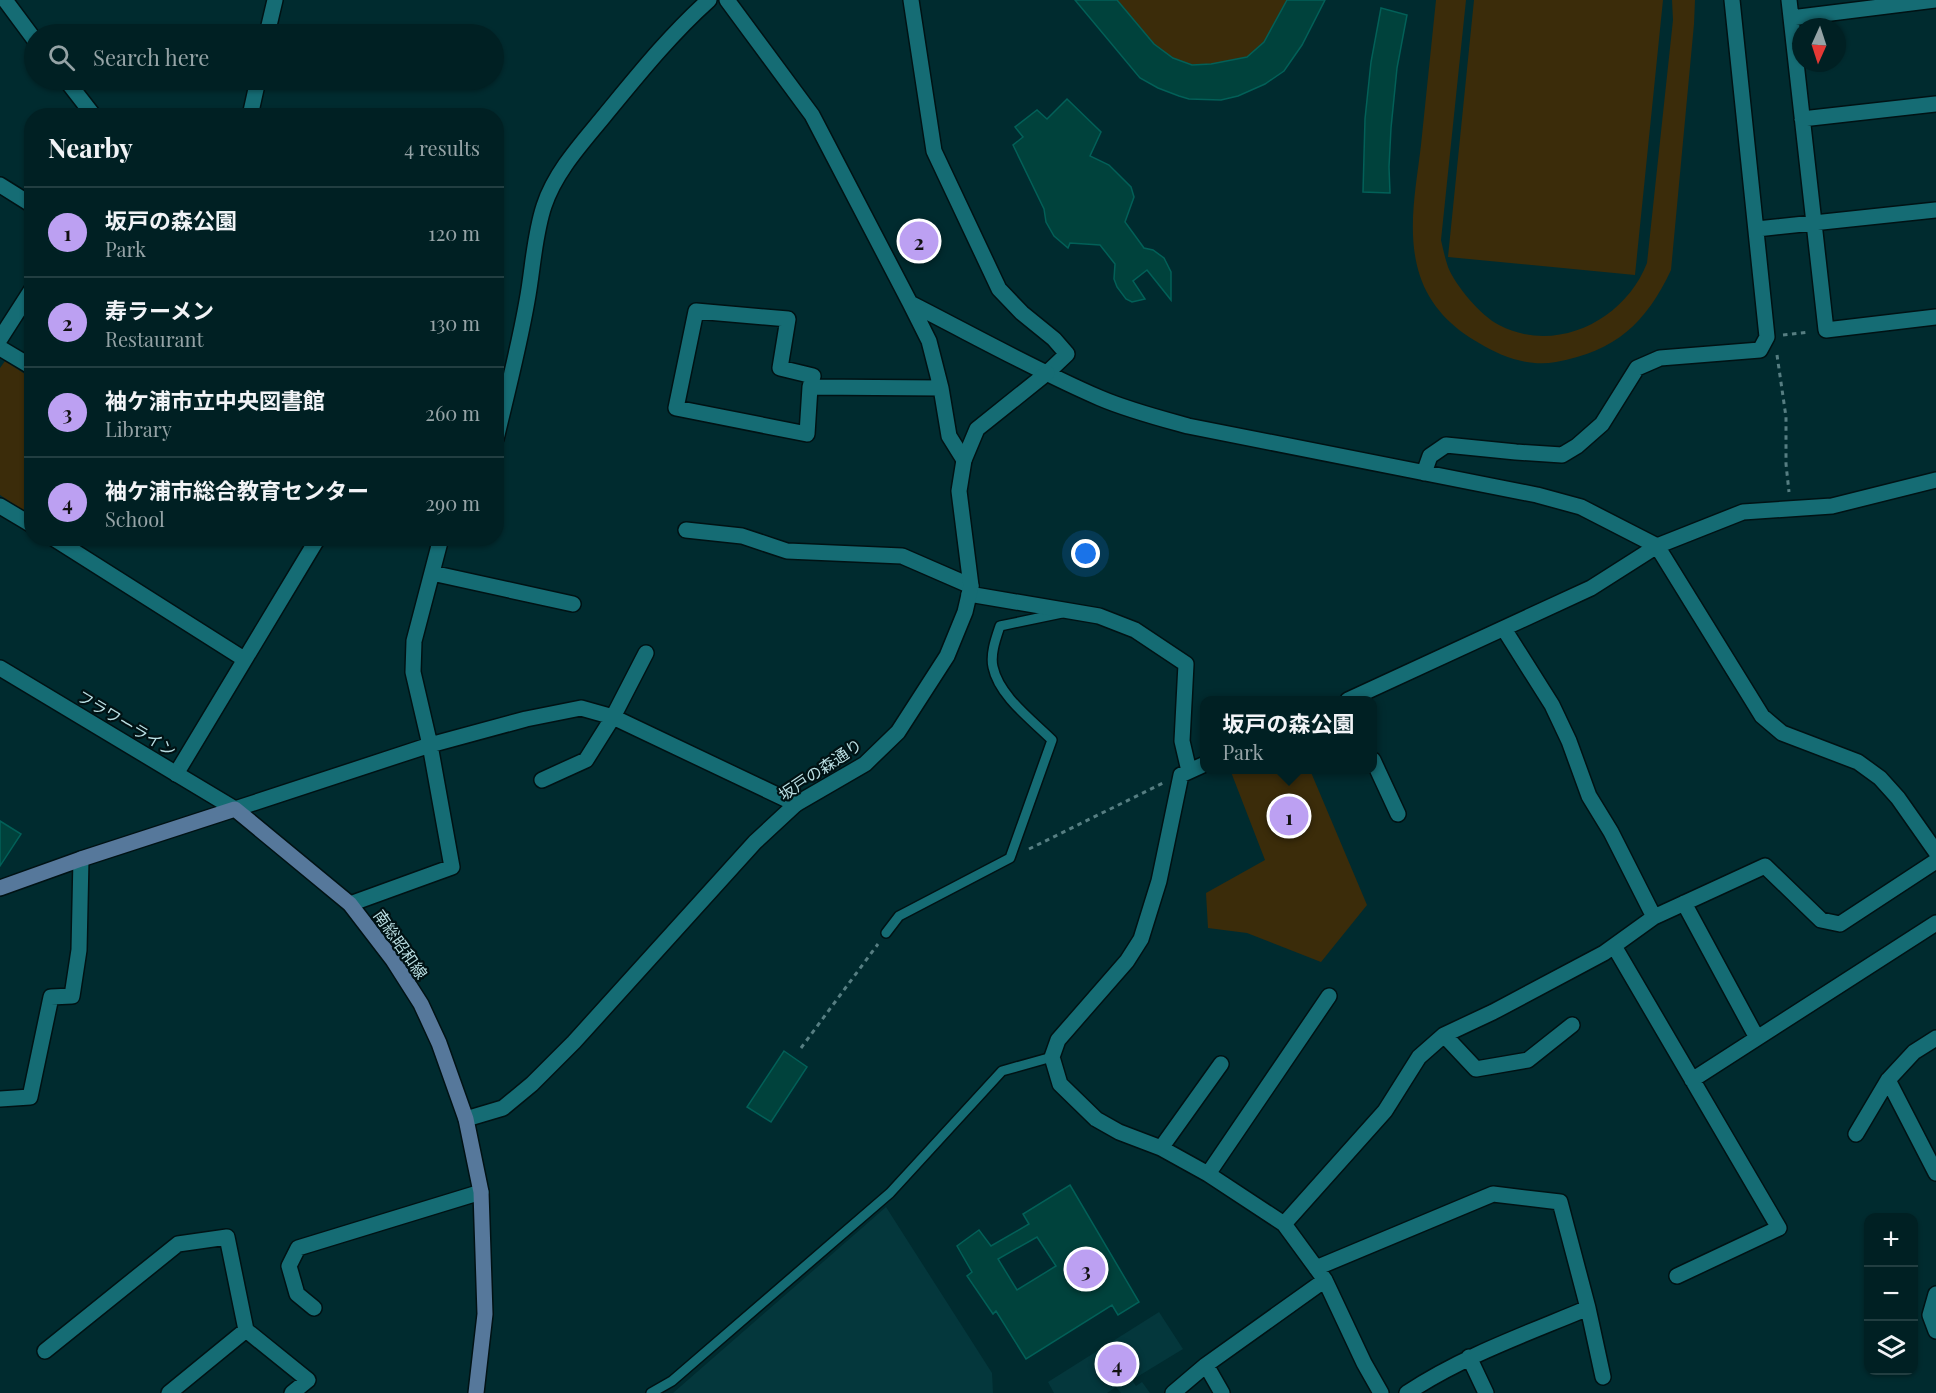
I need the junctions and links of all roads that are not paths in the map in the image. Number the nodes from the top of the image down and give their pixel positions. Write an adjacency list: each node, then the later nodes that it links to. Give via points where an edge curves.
1 (275, 0): 11 (street)
2 (709, 0): 32 (street, via 641,70 586,138 545,204)
3 (727, 0): 24 (street, via 812,116)
4 (911, 0): 29 (street, 坂戸の森通り, via 934,151 999,289 1067,354)
5 (1732, 0): 22 (street)
6 (1789, 0): 9 (street)
7 (1936, 0): 9 (street)
8 (14, 4): 10 (street)
9 (1791, 18): 17 (street)
10 (25, 24)
11 (269, 24)
12 (74, 90): 15 (street)
13 (256, 90): 16 (street)
14 (1936, 104): 17 (street)
15 (87, 108)
16 (252, 108)
17 (1802, 119): 21 (street)
18 (0, 185): 19 (street)
19 (24, 200)
20 (1936, 210): 21 (street)
21 (1813, 223): 22 (street); 25 (street, via 1826,330)
22 (1756, 229): 34 (street, via 1767,337 1760,350 1660,358 1637,368 1602,424 1562,455 1446,445 1430,456)
23 (24, 302): 26 (street)
24 (910, 303): 29 (street); 31 (street, via 929,341)
25 (1936, 317)
26 (0, 339)
27 (0, 348): 28 (street)
28 (24, 362)
29 (1047, 373): 33 (street, 坂戸の森通り, via 977,429); 34 (street, via 1162,419)
30 (810, 387): 30 (street, via 813,376 780,368 788,319 696,311 676,408 807,434); 31 (street)
31 (941, 388): 33 (street, via 949,436)
32 (504, 403)
33 (964, 460): 44 (street, 坂戸の森通り, via 959,491)
34 (1424, 473): 42 (street, via 1581,507)
35 (1936, 480): 42 (street, via 1832,506 1743,512)
36 (0, 507): 37 (street)
37 (24, 520)
38 (686, 530): 44 (street, via 742,536 788,551 902,556)
39 (66, 546): 49 (street)
40 (311, 546): 49 (street)
41 (439, 546): 43 (street)
42 (1657, 546): 47 (street, via 1591,588); 62 (street, via 1762,716 1782,733 1858,762 1880,778)
43 (432, 573): 45 (street); 53 (street, via 414,641 413,672)
44 (970, 590): 46 (street); 59 (street, 坂戸の森通り, via 947,656 898,732 865,764)
45 (573, 603)
46 (1066, 612): 56 (street, via 1099,616 1136,630 1186,664 1182,741); 70 (lane, via 1000,626 994,645 993,667 1005,694 1052,740 1010,858 899,916)
47 (1504, 629): 51 (street); 68 (street, via 1552,705 1588,796)
48 (646, 653): 52 (street)
49 (244, 659): 57 (street)
50 (0, 668): 57 (street, フラワーライン)
51 (1357, 696)
52 (613, 717): 53 (street, via 581,708); 58 (street, via 586,760); 59 (street)
53 (430, 745): 60 (street); 67 (street, via 452,867)
54 (1200, 766): 56 (street)
55 (1377, 769): 61 (street)
56 (1185, 773): 77 (street, via 1141,939 1127,961 1058,1040)
57 (176, 774): 60 (street, フラワーライン)
58 (542, 780)
59 (796, 804): 82 (street, 坂戸の森通り, via 755,842 532,1084 502,1108)
60 (236, 809): 63 (main road); 67 (main road, 南総昭和線)
61 (1398, 814)
62 (1936, 851)
63 (81, 859): 65 (main road); 81 (street, via 79,950 72,996 51,997 30,1097)
64 (1936, 861): 66 (street, via 1840,924 1821,920 1765,866)
65 (0, 888)
66 (1684, 903): 68 (street); 75 (street)
67 (350, 904): 82 (main road, 南総昭和線, via 421,1004)
68 (1654, 917): 71 (street)
69 (1936, 923): 75 (street)
70 (886, 933)
71 (1614, 946): 74 (street); 79 (street)
72 (1329, 996): 86 (street)
73 (1572, 1025): 74 (street, via 1528,1060 1476,1068)
74 (1444, 1035): 88 (street, via 1419,1057 1385,1111)
75 (1757, 1038): 79 (street)
76 (1936, 1038): 80 (street, via 1914,1052)
77 (1052, 1057): 84 (street, via 1060,1084 1096,1119); 103 (lane, via 1002,1071 890,1193 672,1381)
78 (1221, 1064): 84 (street)
79 (1692, 1080): 90 (street, via 1779,1228)
80 (1888, 1080): 83 (street); 85 (street)
81 (0, 1100)
82 (466, 1119): 87 (main road, 南総昭和線)
83 (1856, 1134)
84 (1161, 1148): 86 (street)
85 (1936, 1173)
86 (1208, 1174): 88 (street)
87 (481, 1192): 92 (street, via 298,1248 289,1266 297,1294); 102 (main road, 南総昭和線, via 484,1314)
88 (1284, 1224): 89 (street)
89 (1321, 1274): 93 (street, via 1493,1194 1560,1202); 98 (street); 106 (street)
90 (1677, 1276)
91 (1936, 1294): 95 (street, via 1930,1315)
92 (314, 1308)
93 (1588, 1308): 97 (street); 99 (street)
94 (246, 1330): 96 (street, via 227,1237 178,1244); 100 (street); 101 (street, via 308,1380)
95 (1936, 1330)
96 (45, 1351)
97 (1469, 1358): 107 (street); 108 (street)
98 (1206, 1365): 104 (street); 105 (street)
99 (1603, 1377)
100 (169, 1393)
101 (292, 1393)
102 (476, 1393)
103 (651, 1393)
104 (1173, 1393)
105 (1222, 1393)
106 (1381, 1393)
107 (1407, 1393)
108 (1486, 1393)

